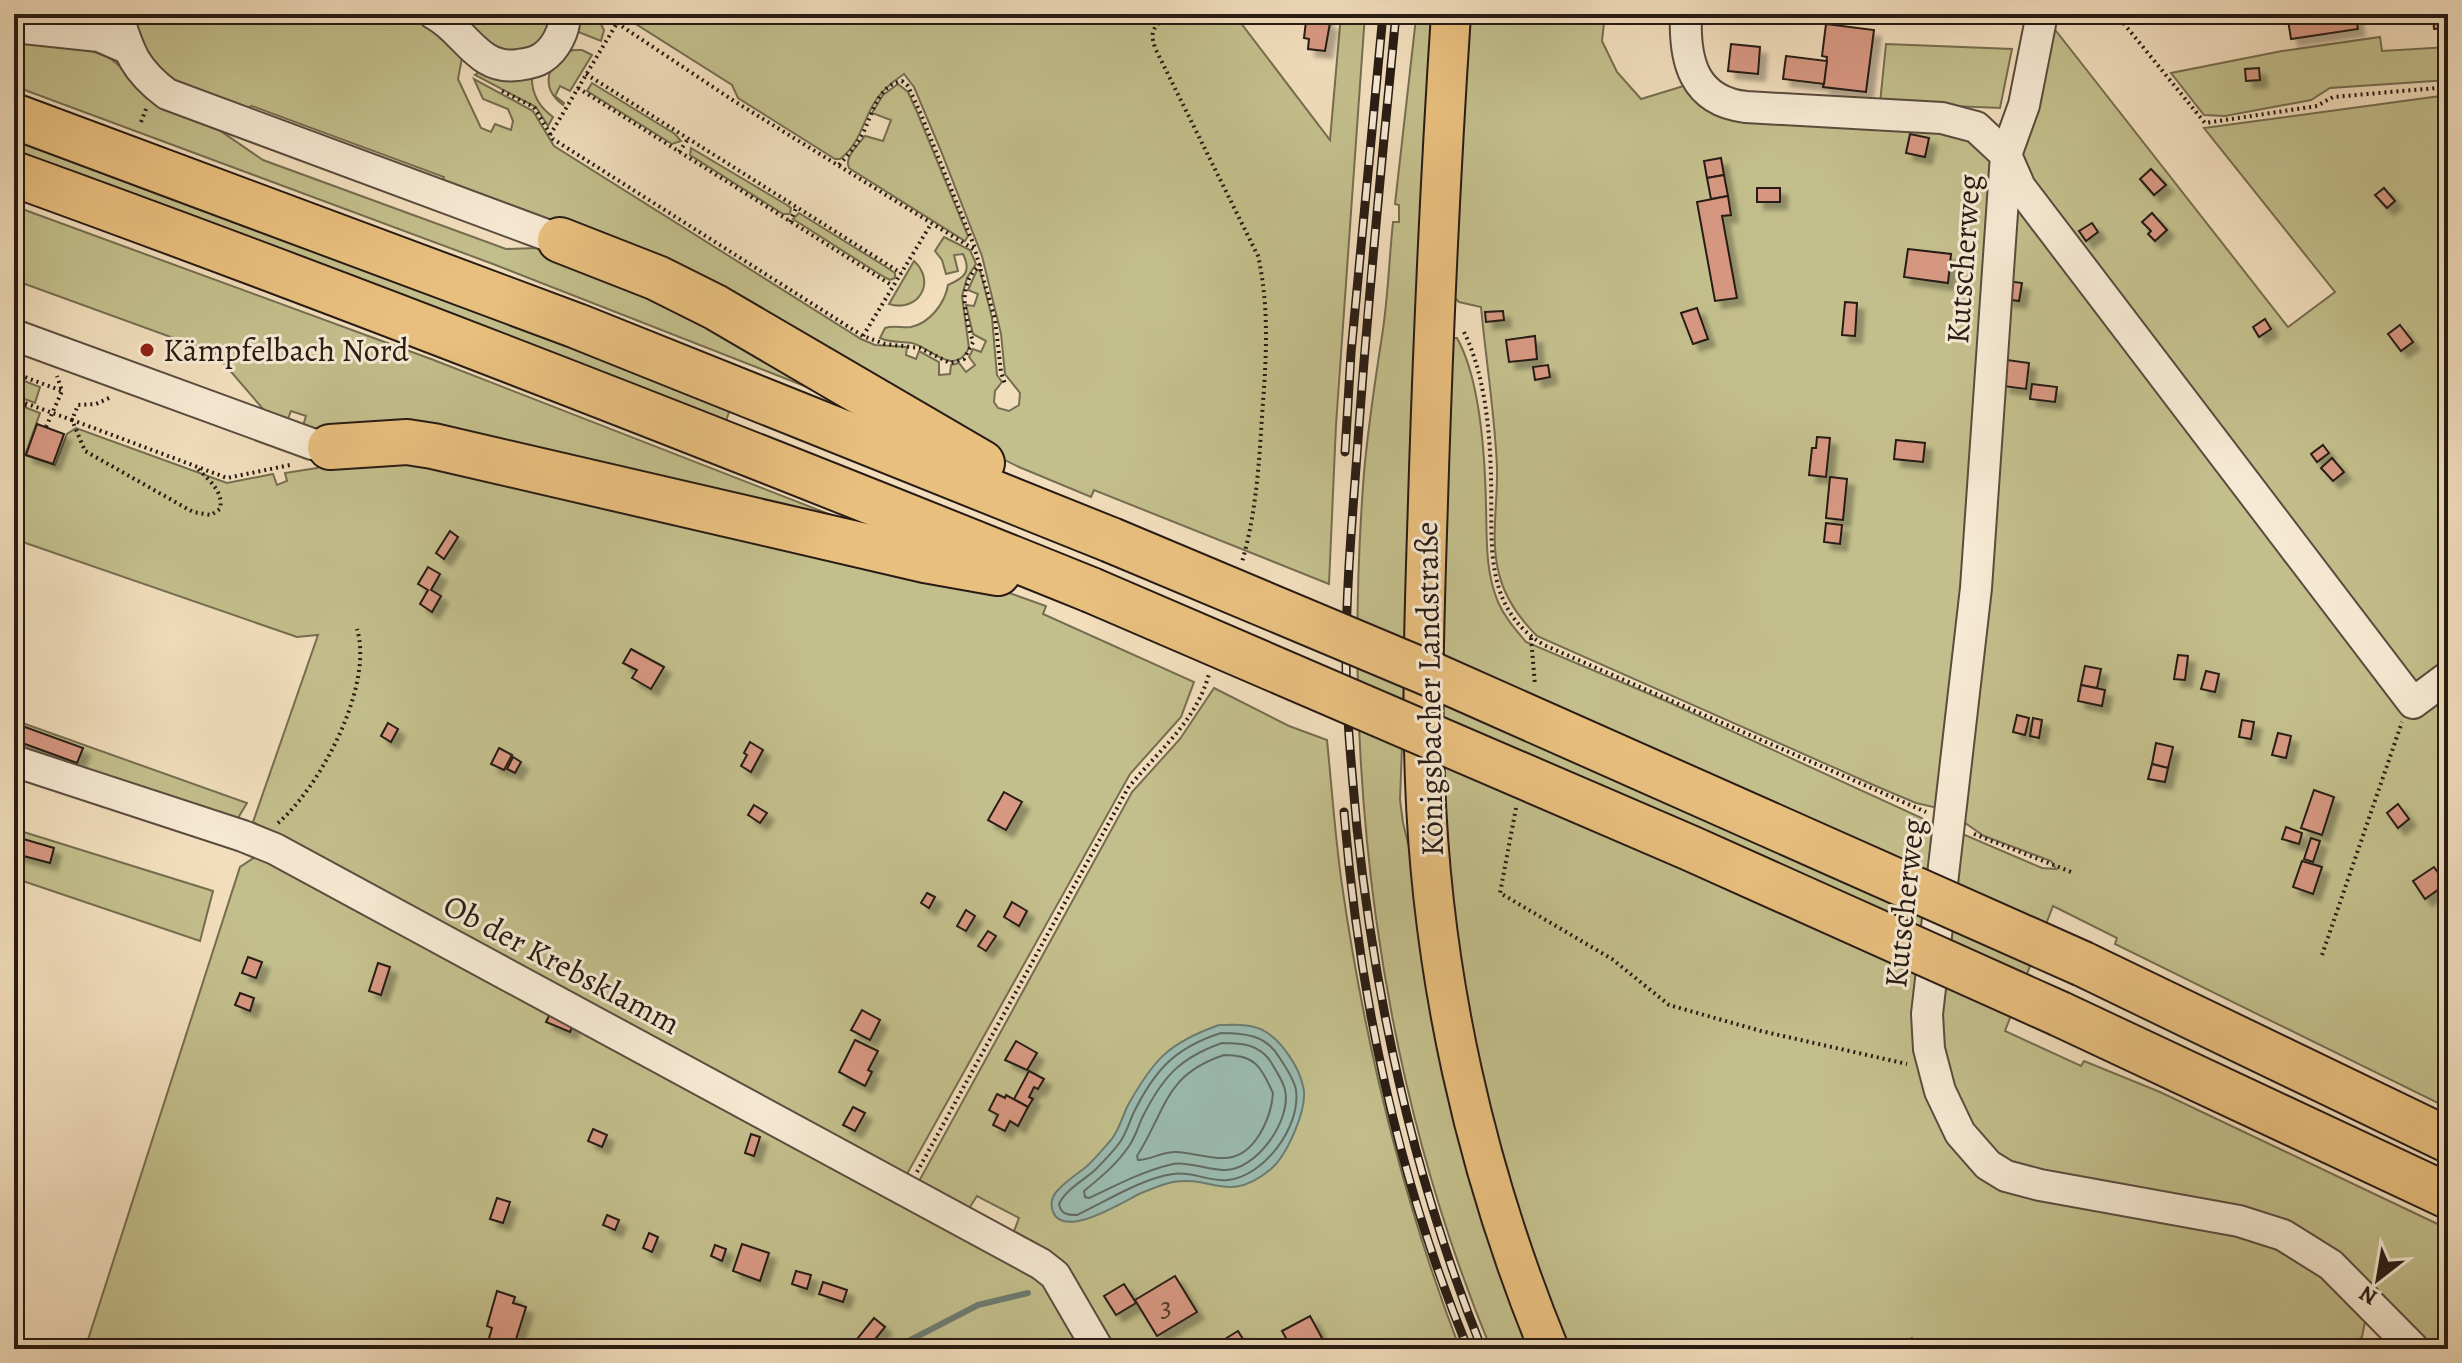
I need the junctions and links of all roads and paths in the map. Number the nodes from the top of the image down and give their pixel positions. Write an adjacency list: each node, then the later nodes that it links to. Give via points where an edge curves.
1 (117, 14): 11 (lane)
2 (434, 14): 3 (lane, via 478,54 507,66 548,54)
3 (565, 14)
4 (609, 14): 9 (path)
5 (1451, 14): 31 (main road, Königsbacher Landstraße)
6 (1686, 14): 20 (lane, Kutscherweg, via 1691,68 1699,84 1719,100 1746,107 1942,118 1976,127)
7 (2042, 14): 20 (lane, via 2024,105)
8 (2116, 14): 14 (path, via 2205,123 2317,106 2333,97)
9 (617, 23): 12 (path); 21 (path)
10 (14, 27): 11 (lane, via 99,36)
11 (127, 48): 26 (lane, via 151,81 187,104)
12 (586, 74): 15 (path); 18 (path)
13 (494, 87): 17 (path, via 534,107)
14 (2448, 87)
15 (578, 88): 17 (path); 19 (path)
16 (14, 116): 47 (highway, via 577,326)
17 (550, 135): 33 (path)
18 (688, 139): 19 (path); 23 (path)
19 (679, 152): 24 (path)
20 (2006, 155): 53 (lane, Kutscherweg, via 2020,187); 56 (lane, Kutscherweg, via 1976,588)
21 (839, 165): 25 (path); 27 (path, via 858,142 877,100 902,81 920,112)
22 (14, 174): 48 (highway, via 563,379)
23 (797, 206): 24 (path); 29 (path)
24 (790, 222): 30 (path)
25 (931, 224): 27 (path); 29 (path)
26 (560, 240): 47 (highway, via 715,307)
27 (975, 250): 28 (path)
28 (981, 264): 33 (path, via 966,288 964,308 973,342 964,359 950,363 920,348); 37 (path)
29 (901, 273): 30 (path)
30 (893, 286): 33 (path)
31 (1434, 309): 50 (path, via 1462,329 1477,368 1491,477 1493,566 1510,613); 64 (main road, Königsbacher Landstraße, via 1423,703 1435,906 1460,1065 1501,1221)
32 (14, 335): 34 (lane)
33 (863, 336)
34 (55, 351): 36 (lane); 38 (path, via 52,364)
35 (14, 373): 38 (path)
36 (121, 375): 43 (path, via 111,397 78,405); 45 (lane)
37 (1005, 384)
38 (62, 391): 42 (path)
39 (14, 399): 40 (path)
40 (29, 404): 41 (path); 42 (path)
41 (14, 411)
42 (51, 413): 43 (path); 44 (path)
43 (72, 420): 46 (path); 46 (path, via 85,451 193,512 211,515 222,500)
44 (46, 427)
45 (325, 446): 46 (path, via 314,459 227,478); 48 (highway, via 433,446 925,560)
46 (196, 466)
47 (1111, 540): 61 (highway, bridge, via 1491,701 2083,964)
48 (1091, 590): 62 (highway, bridge, via 1676,841)
49 (357, 629): 57 (path, via 360,665 342,729 302,800)
50 (1531, 637): 52 (path); 56 (path)
51 (2448, 677): 53 (lane)
52 (1536, 693)
53 (2413, 703): 59 (path)
54 (14, 761): 57 (lane, Ob der Krebsklamm)
55 (1520, 794): 60 (path, via 1500,893 1612,959 1669,1005)
56 (1949, 822): 58 (path); 60 (lane, Kutscherweg, via 1927,1014)
57 (257, 841): 63 (lane, Ob der Krebsklamm, via 1041,1264 1055,1275)
58 (2074, 873)
59 (2322, 955)
60 (1933, 1069): 65 (lane, Kutscherweg, via 1968,1144 2006,1176 2239,1221 2283,1235 2331,1265)
61 (2448, 1140)
62 (2448, 1196)
63 (1098, 1349)
64 (1549, 1349)
65 (2414, 1349)

